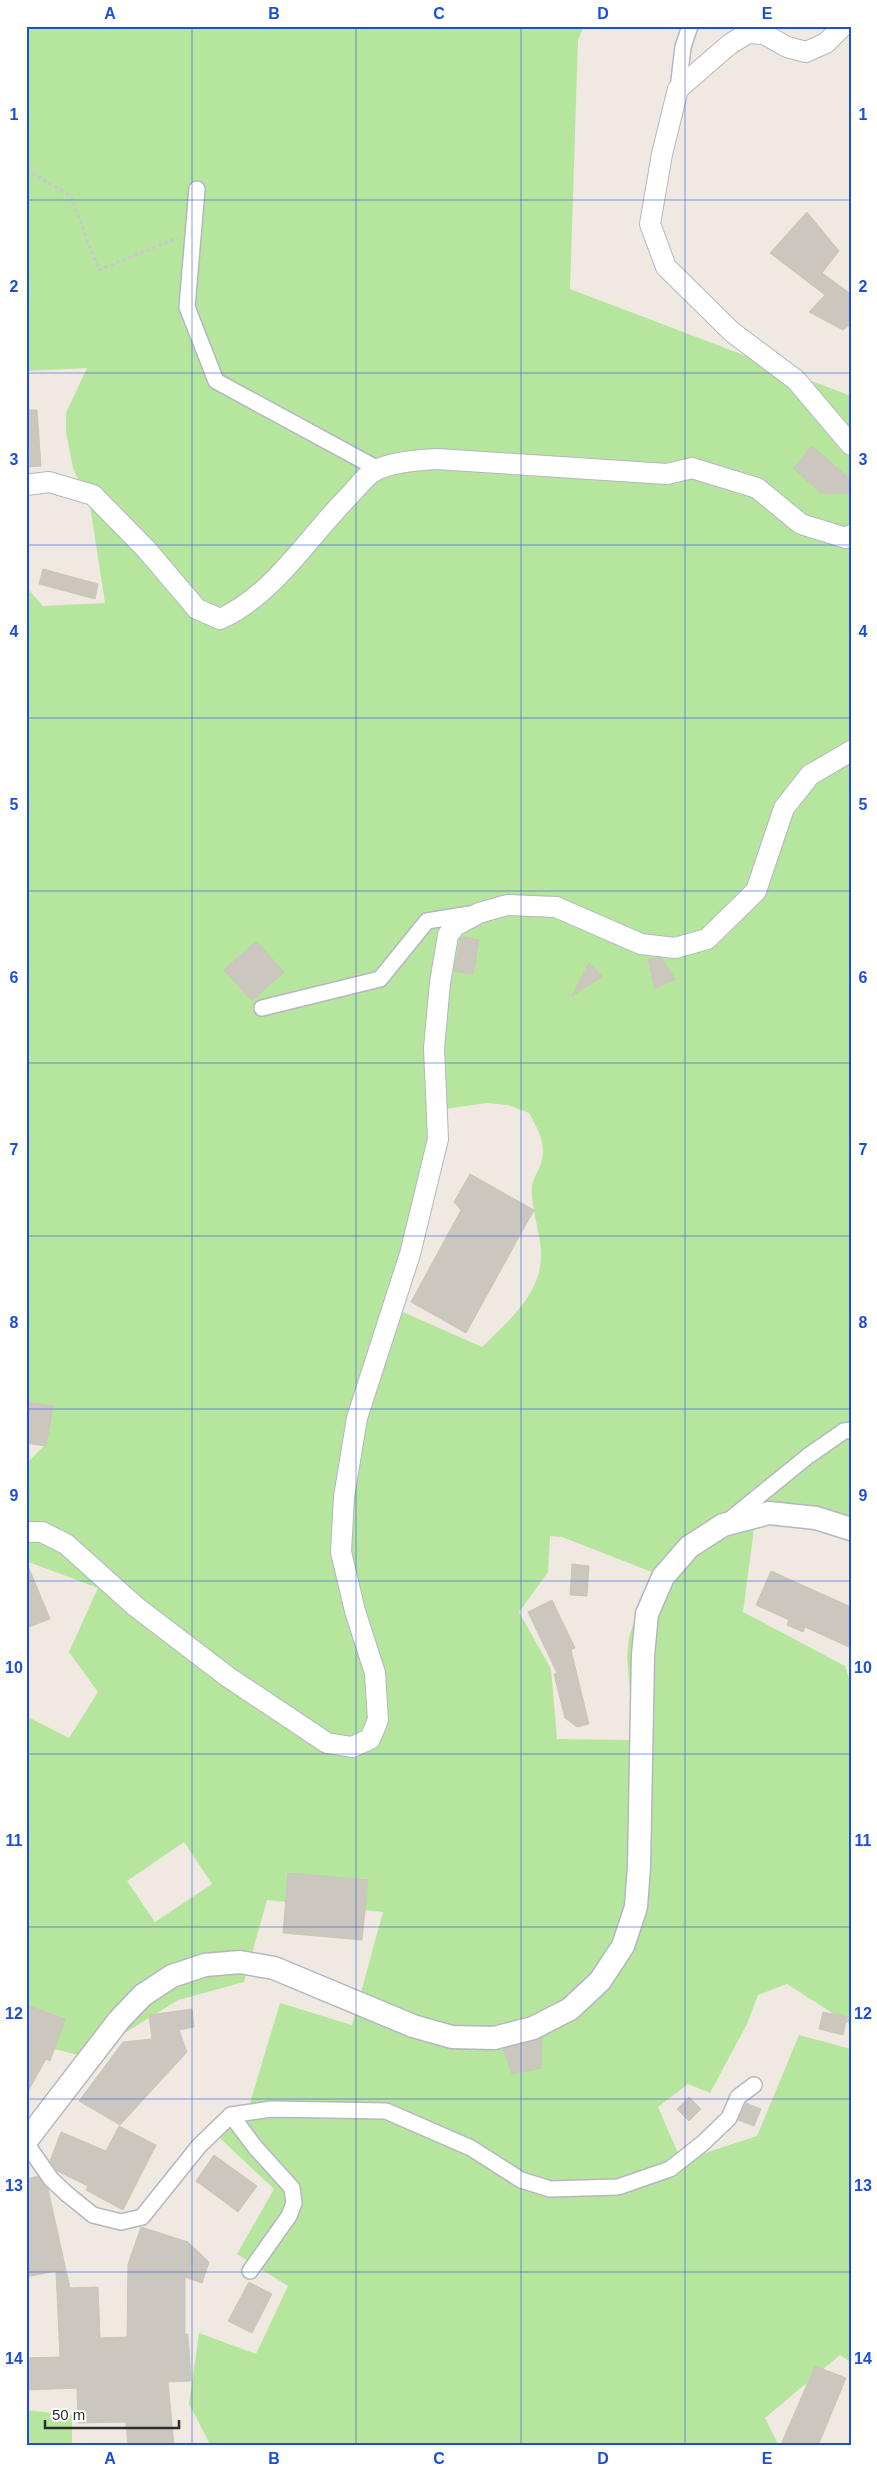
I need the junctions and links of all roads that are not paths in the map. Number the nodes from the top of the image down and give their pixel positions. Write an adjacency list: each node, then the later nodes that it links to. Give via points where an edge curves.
1 (690, 26): 3 (street, via 683,47)
2 (843, 26): 3 (street, via 826,43 806,52 787,47 764,34 748,33 730,44)
3 (678, 89): 5 (street, via 650,224 666,267 732,332 796,380)
4 (197, 189): 6 (street, via 187,307 216,381)
5 (851, 445)
6 (380, 470): 7 (street, via 371,473 328,517 290,564 240,610 220,618 197,609 146,549 93,495 49,482); 8 (street, via 407,461 437,459 667,474 692,468 757,488 801,524 846,538)
7 (26, 485)
8 (851, 535)
9 (851, 751): 10 (street, via 810,775 784,808 756,891 707,939 675,948 641,944 556,907 506,905)
10 (479, 913): 11 (street, via 427,921 380,979); 15 (street, via 455,926 444,949 434,1048 438,1139 410,1254 356,1418 344,1497 341,1552 375,1673 378,1720 370,1739 352,1747 327,1743 220,1671 135,1606 66,1544 42,1532)
11 (262, 1008)
12 (851, 1430): 13 (street, via 808,1456)
13 (723, 1525): 14 (main road, via 769,1513 816,1518); 18 (main road, via 689,1547 668,1571 647,1614 636,1907 623,1946 600,1981 570,2009 533,2028 502,2036 452,2037 413,2026 274,1968 240,1962 205,1965 172,1976 143,1995 119,2020)
14 (851, 1529)
15 (26, 1532)
16 (754, 2085): 17 (street, via 738,2097 729,2118 670,2169 618,2187 550,2189 521,2180 471,2148 386,2111 271,2110)
17 (231, 2115): 18 (street, via 199,2146 142,2217 122,2222 93,2215 67,2194 51,2179); 19 (street, via 292,2188 294,2203 290,2216)
18 (26, 2142)
19 (250, 2271)

